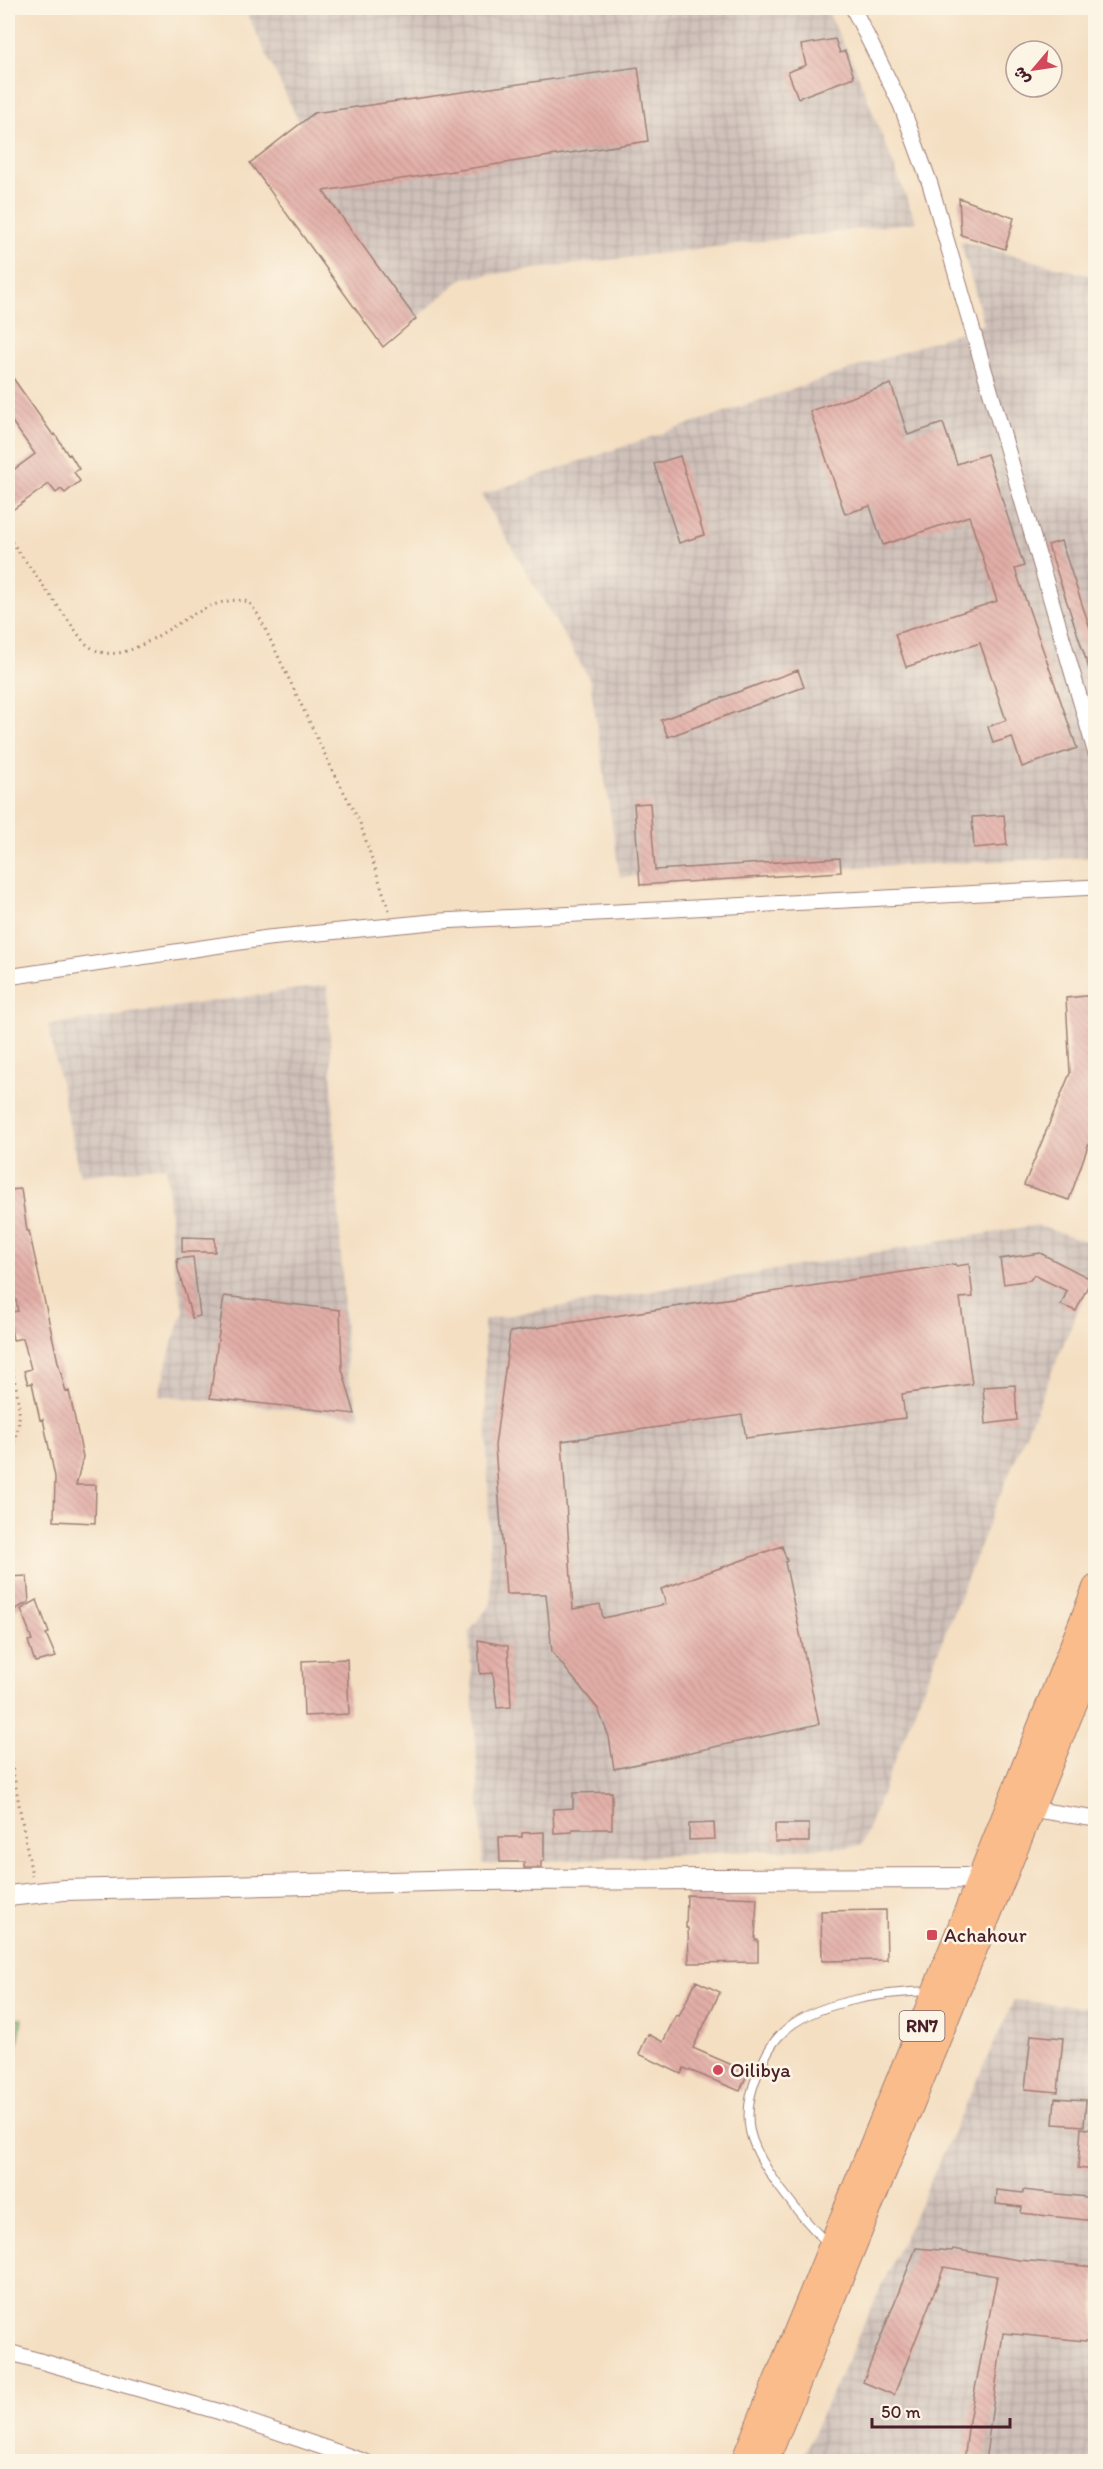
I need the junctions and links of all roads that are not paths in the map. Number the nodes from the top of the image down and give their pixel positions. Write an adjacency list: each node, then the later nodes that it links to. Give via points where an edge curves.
1 (854, 8): 2 (street, via 901,105 930,184)
2 (1095, 754)
3 (1095, 887): 4 (street, via 442,921 268,938)
4 (8, 977)
5 (1095, 1588): 9 (highway, RN7)
6 (1095, 1649): 7 (highway, RN7)
7 (1030, 1809): 8 (street); 9 (highway, RN7)
8 (1095, 1819)
9 (989, 1882): 10 (street, via 965,1878 460,1880 64,1890); 11 (highway, RN7); 16 (highway, RN7)
10 (8, 1896)
11 (936, 1990): 12 (highway, RN7); 12 (lane, via 868,1998 804,2017 781,2034 764,2057 749,2099 755,2147 797,2209)
12 (831, 2247): 15 (highway, RN7)
13 (8, 2352): 14 (street, via 217,2411)
14 (366, 2462)
15 (744, 2462)
16 (765, 2462)

